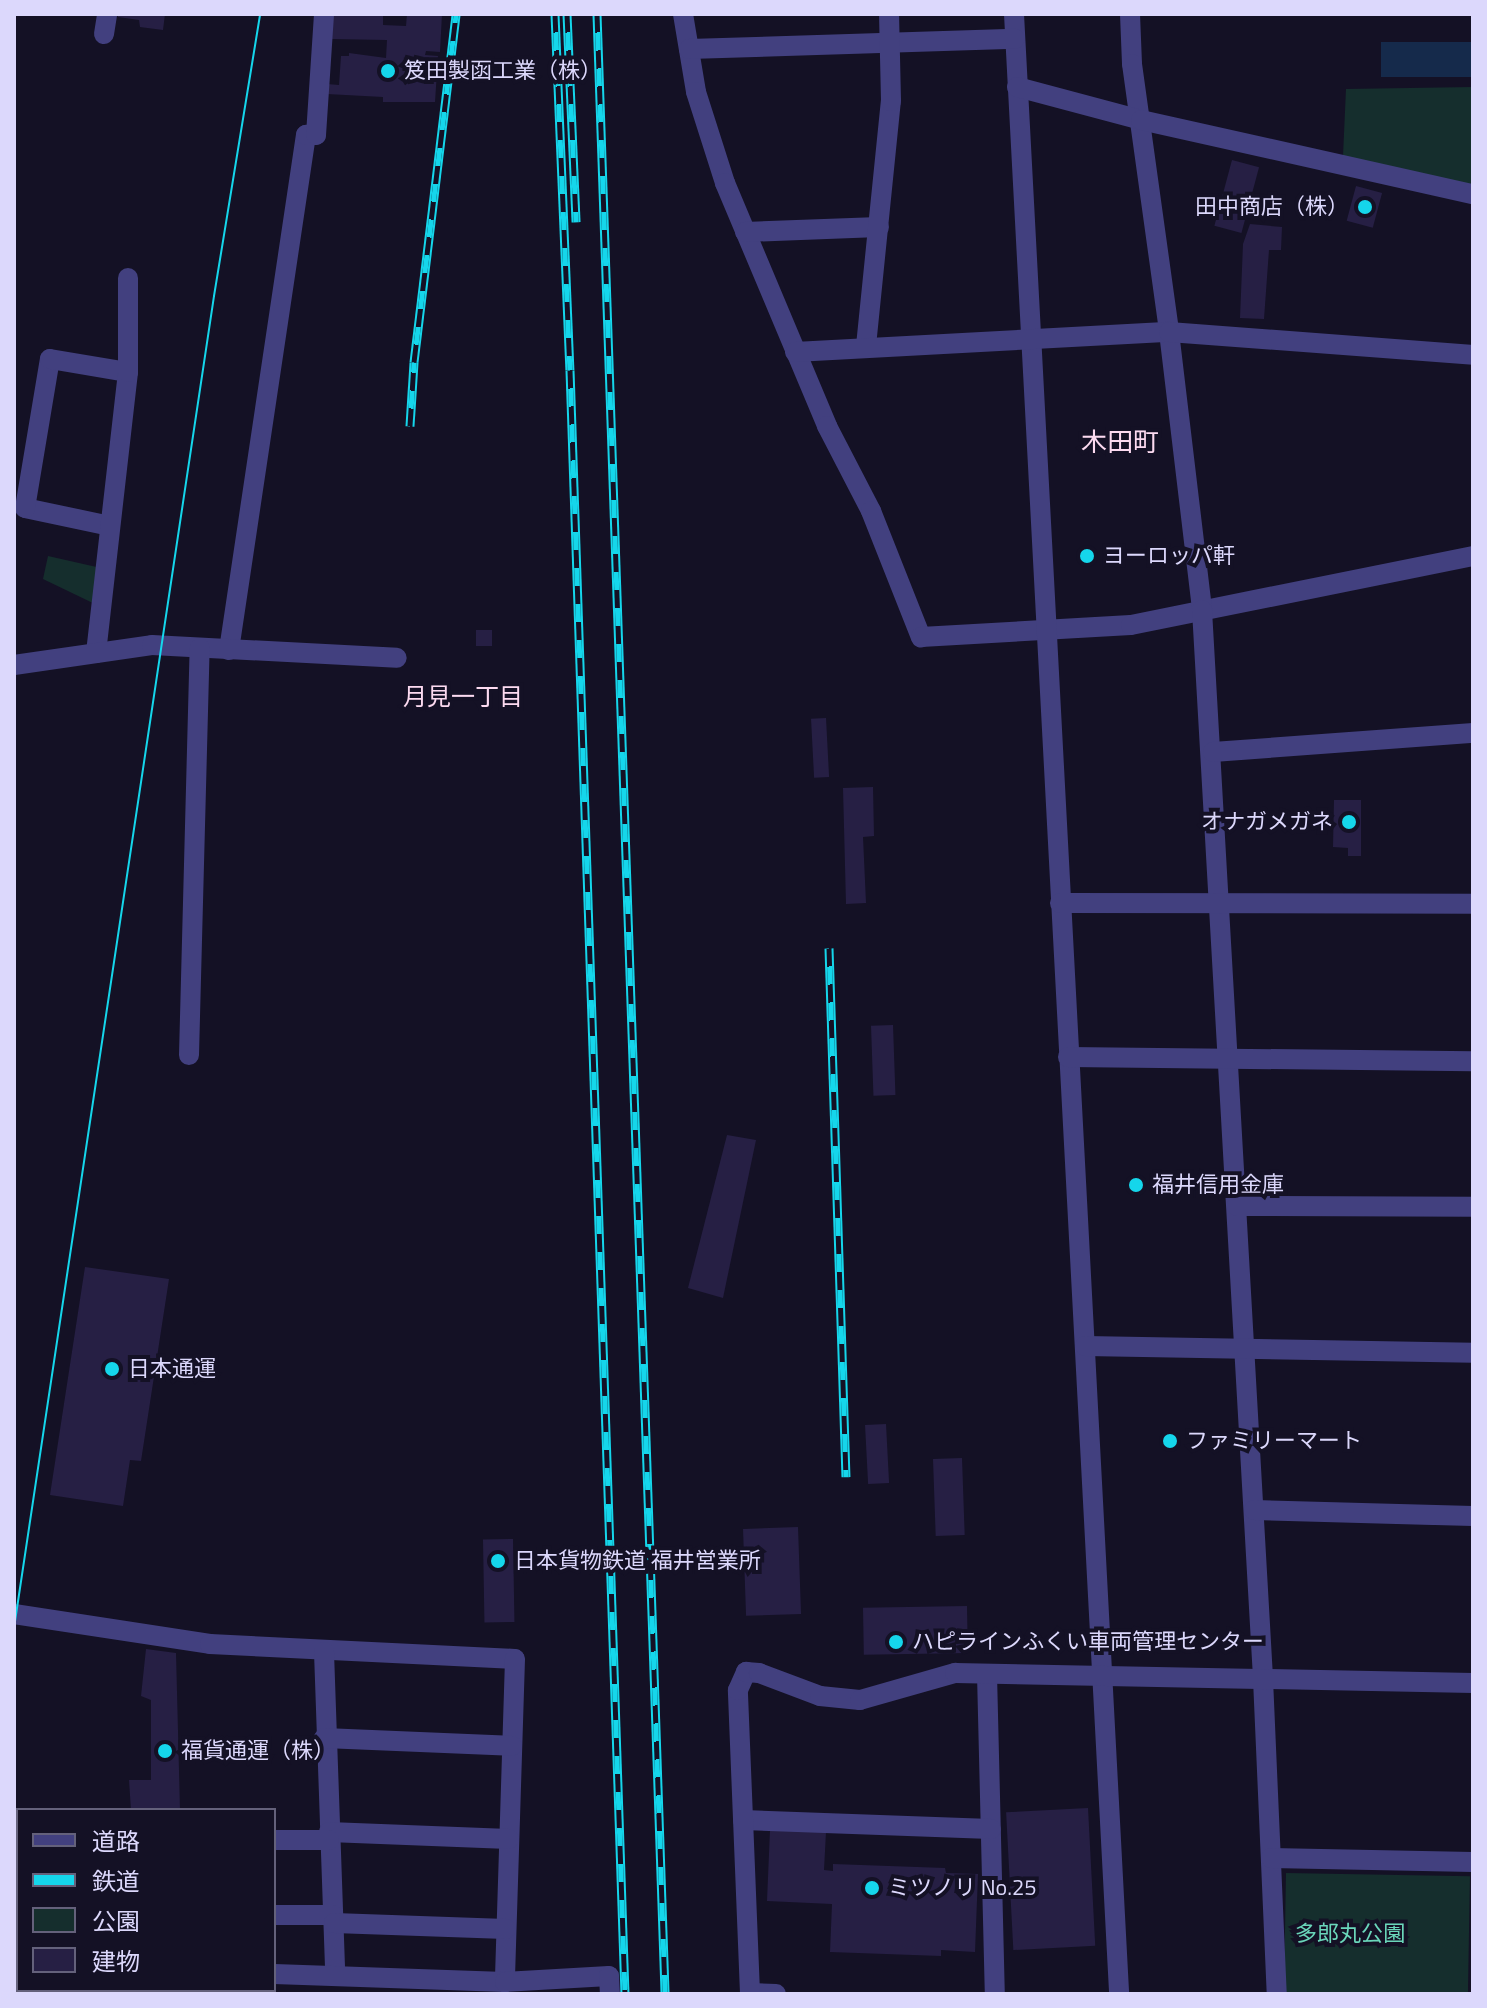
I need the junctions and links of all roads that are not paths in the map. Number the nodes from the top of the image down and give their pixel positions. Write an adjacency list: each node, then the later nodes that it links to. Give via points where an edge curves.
1 (324, 14): 26 (street, via 316,135 306,135)
2 (683, 14): 8 (street)
3 (889, 14): 7 (street)
4 (1014, 14): 6 (street)
5 (1130, 14): 10 (street)
6 (1015, 39): 7 (street); 9 (street)
7 (890, 42): 8 (street); 12 (street, via 891,101)
8 (689, 49): 13 (street, via 696,92)
9 (1017, 87): 10 (street); 16 (street)
10 (1141, 120): 11 (street); 15 (street)
11 (1473, 194)
12 (879, 227): 13 (street); 17 (street)
13 (745, 232): 18 (street)
14 (128, 278): 20 (street)
15 (1169, 332): 16 (street); 19 (street); 23 (street)
16 (1031, 341): 17 (street); 24 (street)
17 (866, 346): 18 (street)
18 (795, 352): 24 (street, via 871,511 921,637)
19 (1473, 355)
20 (128, 372): 21 (street); 21 (street, via 50,359 25,508)
21 (110, 526): 27 (street)
22 (1473, 556): 23 (street)
23 (1202, 610): 24 (street, via 1131,625); 31 (street)
24 (1046, 629): 33 (street)
25 (200, 648): 26 (street); 27 (street, via 152,645); 35 (street)
26 (229, 650): 28 (street)
27 (96, 653): 29 (street)
28 (397, 658)
29 (14, 665)
30 (1473, 733): 31 (street)
31 (1213, 752): 32 (street)
32 (1220, 901): 33 (street); 34 (street); 36 (street)
33 (1060, 903): 37 (street)
34 (1473, 904)
35 (189, 1055)
36 (1228, 1056): 37 (street); 38 (street); 39 (street)
37 (1068, 1057): 41 (street)
38 (1473, 1061)
39 (1237, 1206): 40 (street); 42 (street)
40 (1473, 1207)
41 (1085, 1346): 42 (street); 49 (street)
42 (1245, 1346): 43 (street); 44 (street)
43 (1473, 1353)
44 (1254, 1510): 45 (street); 50 (street)
45 (1473, 1516)
46 (14, 1614): 47 (street, via 210,1644)
47 (324, 1652): 52 (street); 53 (street, via 515,1659)
48 (987, 1674): 49 (street); 54 (street, via 955,1673 860,1700 820,1696 746,1672 738,1683); 55 (street)
49 (1101, 1676): 50 (street); 72 (street)
50 (1263, 1679): 51 (street); 59 (street)
51 (1473, 1683)
52 (324, 1738): 53 (street); 56 (street)
53 (512, 1746): 57 (street)
54 (743, 1820): 55 (street); 70 (street, via 750,1993)
55 (991, 1829): 71 (street)
56 (329, 1836): 57 (street); 58 (street); 62 (street)
57 (509, 1839): 63 (street)
58 (276, 1840)
59 (1271, 1858): 60 (street); 73 (street)
60 (1473, 1862)
61 (276, 1915): 62 (street)
62 (333, 1919): 63 (street); 65 (street)
63 (506, 1929): 66 (street)
64 (276, 1974): 65 (street)
65 (335, 1975): 66 (street)
66 (505, 1982): 69 (street, via 609,1976)
67 (112, 1992): 68 (street)
68 (146, 1994)
69 (610, 1994)
70 (776, 1994)
71 (995, 1994)
72 (1119, 1994)
73 (1277, 1994)

